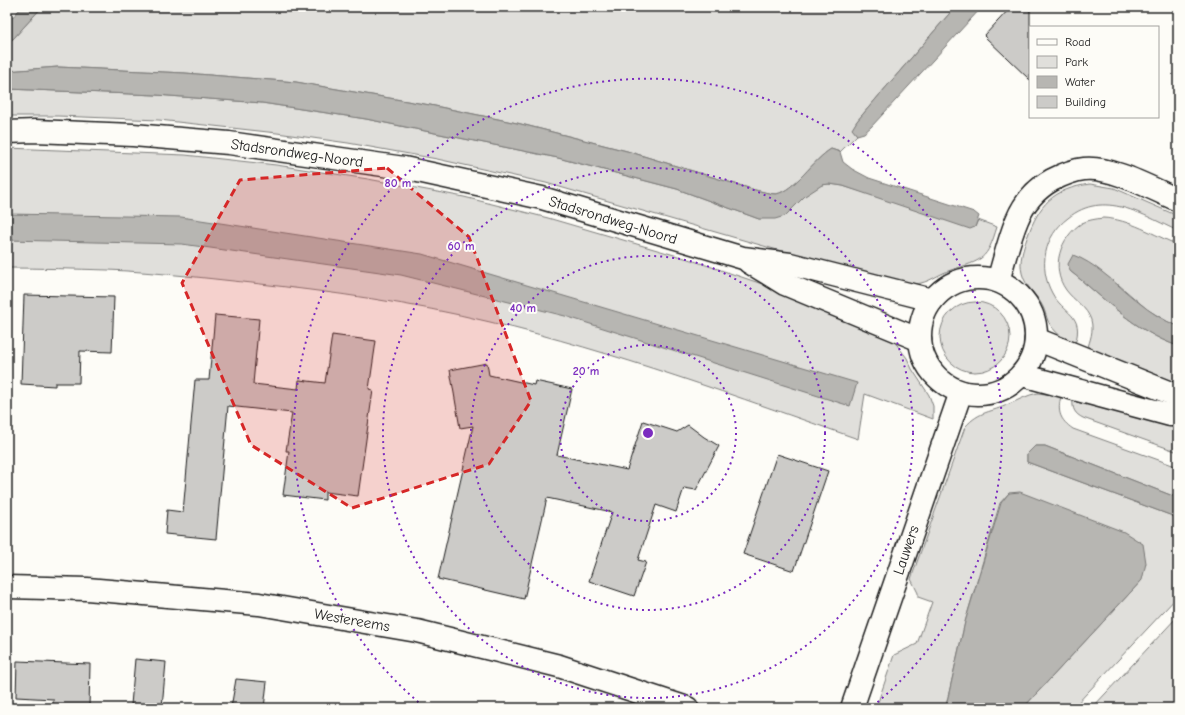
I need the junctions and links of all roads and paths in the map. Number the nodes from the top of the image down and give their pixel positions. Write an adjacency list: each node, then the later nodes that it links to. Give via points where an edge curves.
1 (7, 132): 3 (main road, Stadsrondweg-Noord, via 133,135 222,143 404,168 542,198)
2 (1178, 200): 4 (main road, via 1118,174 1098,169 1083,169 1062,175 1042,185 1027,200 1017,220)
3 (743, 258): 5 (main road, Stadsrondweg-Noord, via 790,264); 7 (main road, Stadsrondweg-Noord, via 785,284)
4 (998, 281): 5 (main road, via 974,278 950,284); 6 (main road, via 1019,294 1032,315)
5 (932, 300): 7 (main road, via 922,319)
6 (1036, 339): 8 (main road, via 1032,357); 10 (main road)
7 (920, 340): 9 (main road, via 926,363 940,381)
8 (1022, 375): 9 (main road, via 1005,387 983,394); 11 (main road)
9 (961, 392): 14 (main road, Lauwers)
10 (1178, 396)
11 (1178, 415)
12 (7, 587): 13 (main road, Westereems, via 87,590 259,604 417,630 559,666)
13 (688, 708)
14 (852, 708)

